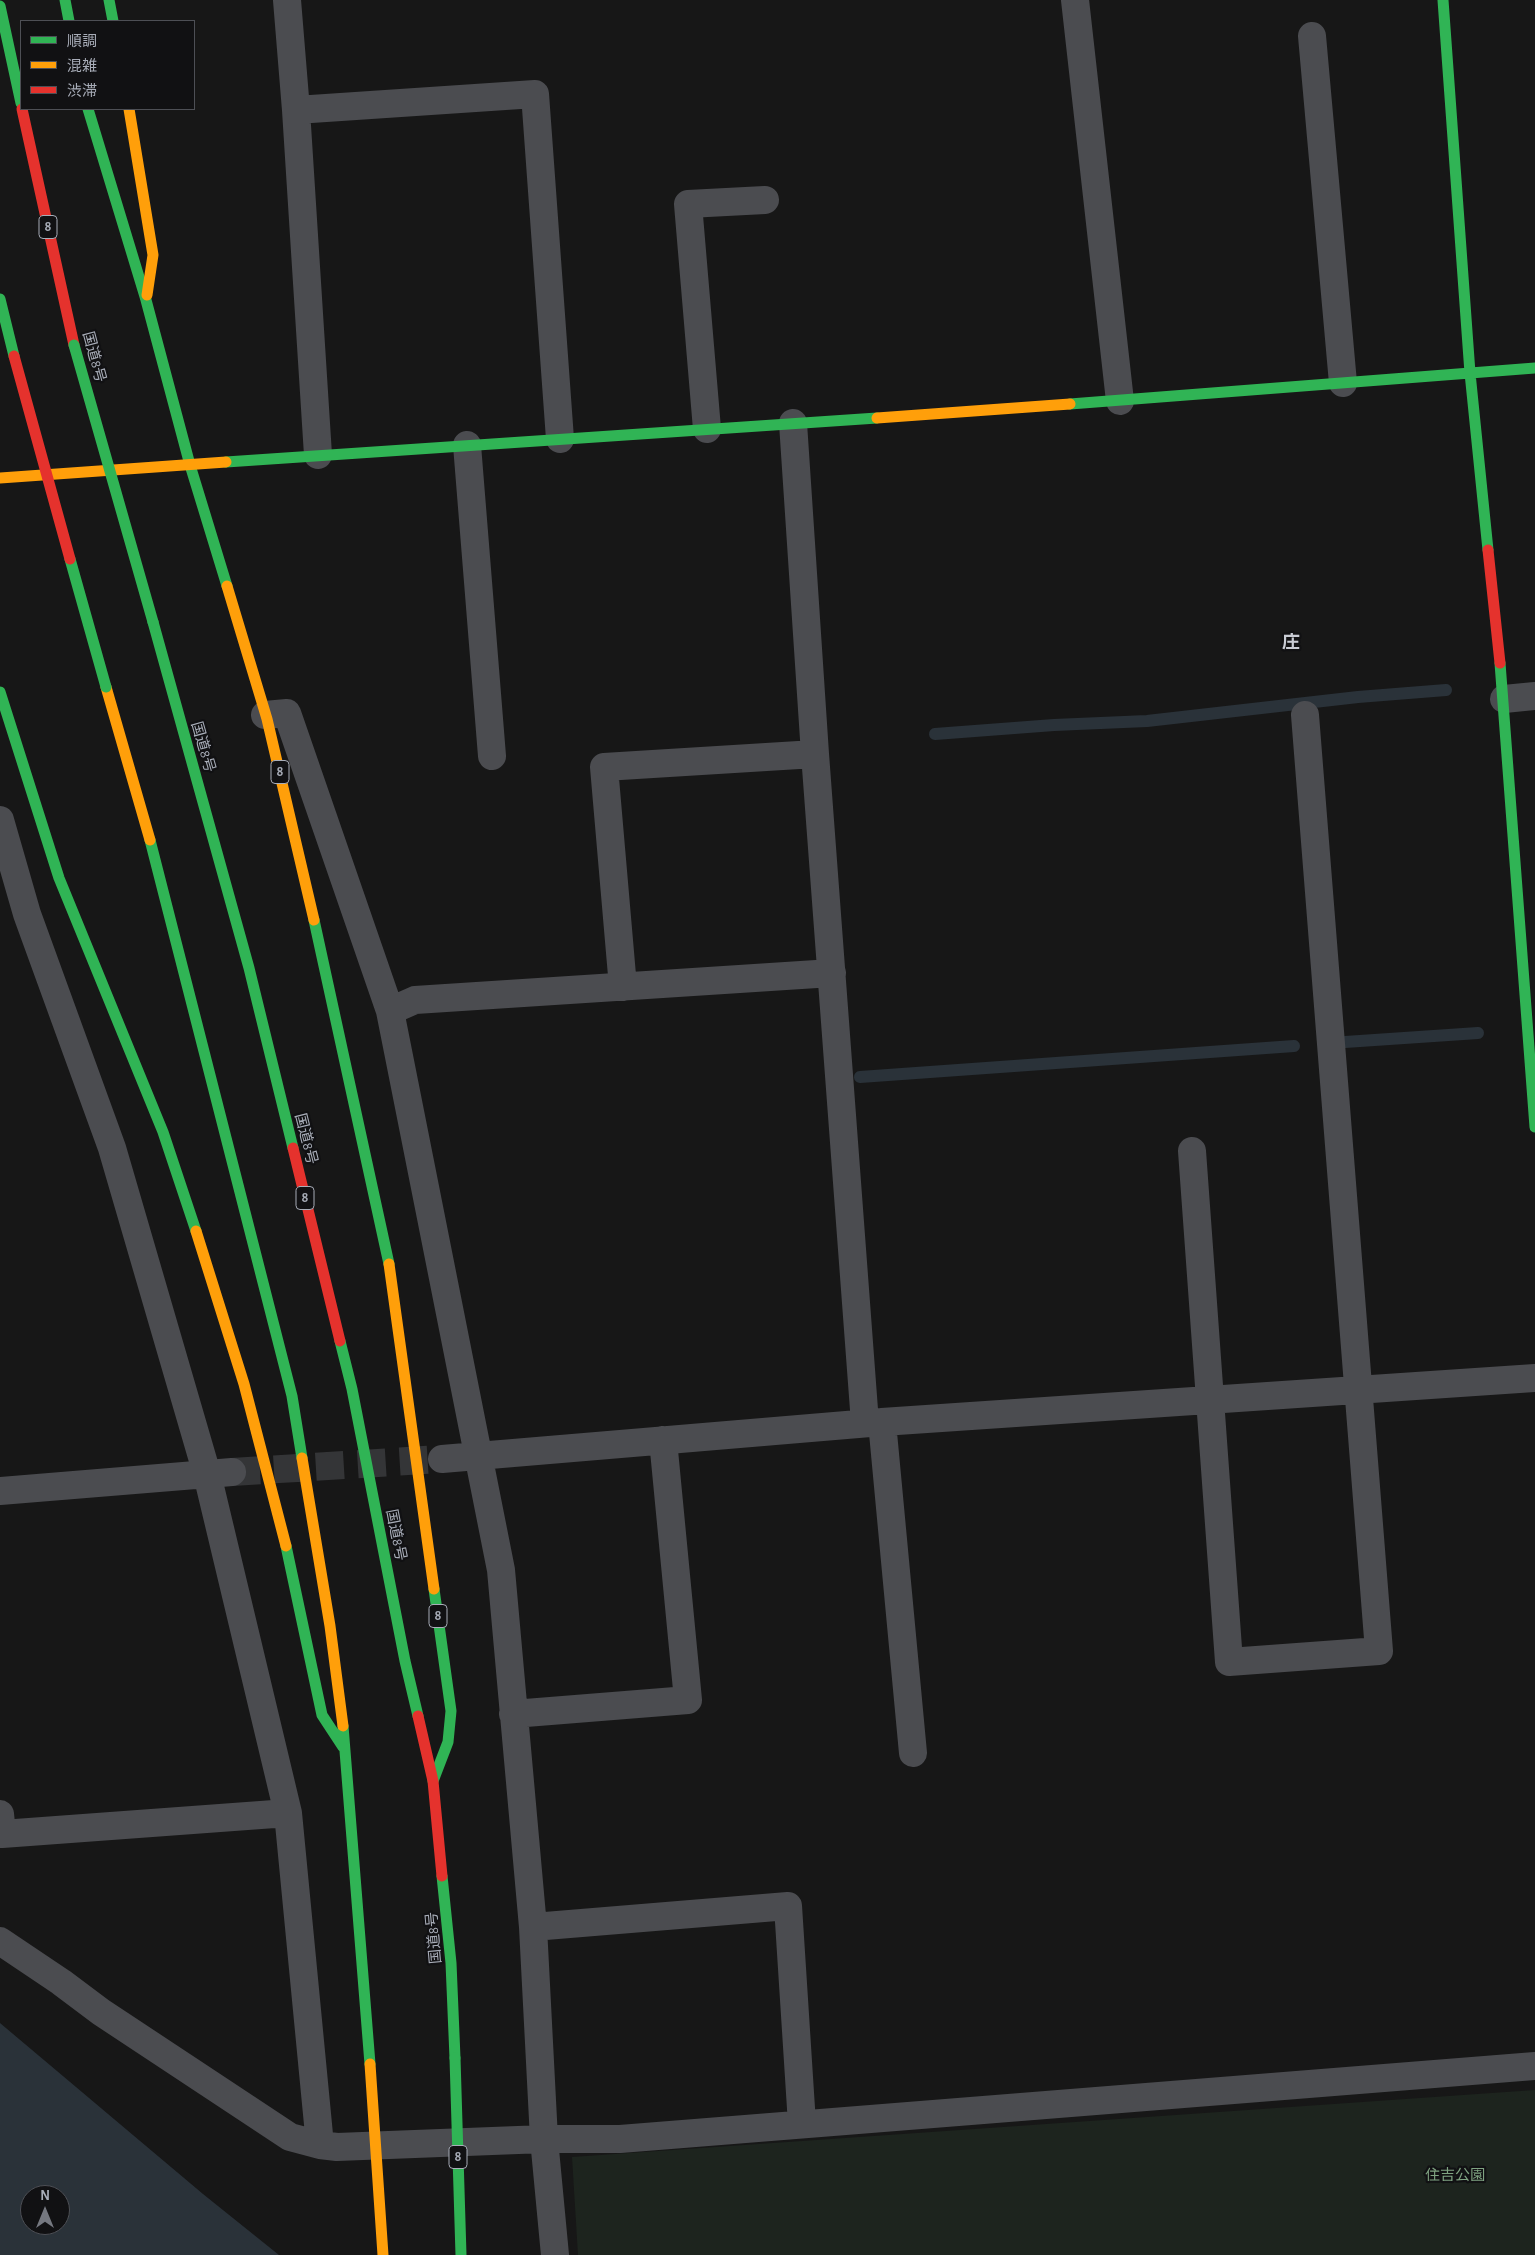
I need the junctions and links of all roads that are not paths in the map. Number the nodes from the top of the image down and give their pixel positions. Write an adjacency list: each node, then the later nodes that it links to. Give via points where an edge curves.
1 (64, 0): 7 (main road)
2 (109, 0): 8 (main road)
3 (287, 0): 14 (street)
4 (1075, 0): 21 (street)
5 (1443, 0): 19 (main road)
6 (0, 6): 10 (main road)
7 (69, 20)
8 (113, 20)
9 (1312, 36): 20 (street)
10 (20, 99)
11 (22, 110): 56 (main road, 国道8号 / 8, bridge, via 74,345 250,968 349,1379 405,1661)
12 (88, 110): 17 (main road, 8)
13 (129, 110): 17 (main road, 8, via 153,256)
14 (296, 110): 24 (street, via 535,94); 26 (street)
15 (766, 200): 23 (street, via 688,204)
16 (0, 299): 54 (main road, bridge, via 137,790 292,1396 330,1626)
17 (146, 300): 27 (main road, 8)
18 (1535, 368): 19 (main road)
19 (1470, 373): 20 (main road); 31 (main road)
20 (1343, 383): 21 (main road)
21 (1120, 401): 22 (main road)
22 (793, 423): 23 (main road); 34 (street)
23 (707, 429): 24 (main road)
24 (560, 439): 25 (main road)
25 (467, 446): 26 (main road); 35 (street)
26 (318, 455): 27 (main road)
27 (190, 465): 28 (main road); 32 (main road, 8)
28 (0, 478)
29 (0, 692): 36 (main road)
30 (1535, 696): 31 (street)
31 (1504, 699): 38 (main road)
32 (265, 715): 41 (street, via 287,713); 56 (main road, 8, via 300,852 387,1246 451,1711 448,1742)
33 (1305, 715): 45 (street)
34 (815, 754): 39 (street); 40 (street, via 604,767)
35 (492, 756)
36 (37, 812): 37 (street); 54 (main road, via 59,878 163,1132 216,1288 283,1532 322,1715)
37 (0, 820): 51 (street, via 27,914 112,1148)
38 (1528, 945): 42 (main road)
39 (832, 972): 40 (street); 47 (street)
40 (622, 987): 41 (street, via 415,1000)
41 (390, 1011): 49 (street)
42 (1535, 1127)
43 (1192, 1151): 46 (street)
44 (1535, 1378): 45 (street)
45 (1360, 1390): 46 (street); 46 (street, via 1379,1651 1229,1662)
46 (1210, 1400): 47 (street)
47 (873, 1422): 48 (street); 55 (street)
48 (663, 1440): 49 (street); 53 (street, via 688,1700)
49 (478, 1456): 50 (street); 53 (street, via 501,1570)
50 (442, 1459)
51 (220, 1473): 52 (street); 57 (street)
52 (0, 1491)
53 (512, 1714): 59 (street)
54 (346, 1751): 65 (main road, bridge)
55 (913, 1753)
56 (433, 1781): 66 (main road, 国道8号 / 8, bridge, via 451,1963)
57 (288, 1813): 58 (street, via 2,1834); 64 (street)
58 (0, 1814)
59 (533, 1927): 62 (street, via 788,1906); 63 (street)
60 (0, 1941): 64 (street, via 290,2137)
61 (1535, 2066): 62 (street)
62 (802, 2124): 63 (street, via 620,2139)
63 (544, 2139): 64 (street); 67 (street)
64 (320, 2146)
65 (383, 2255)
66 (461, 2255)
67 (555, 2255)

